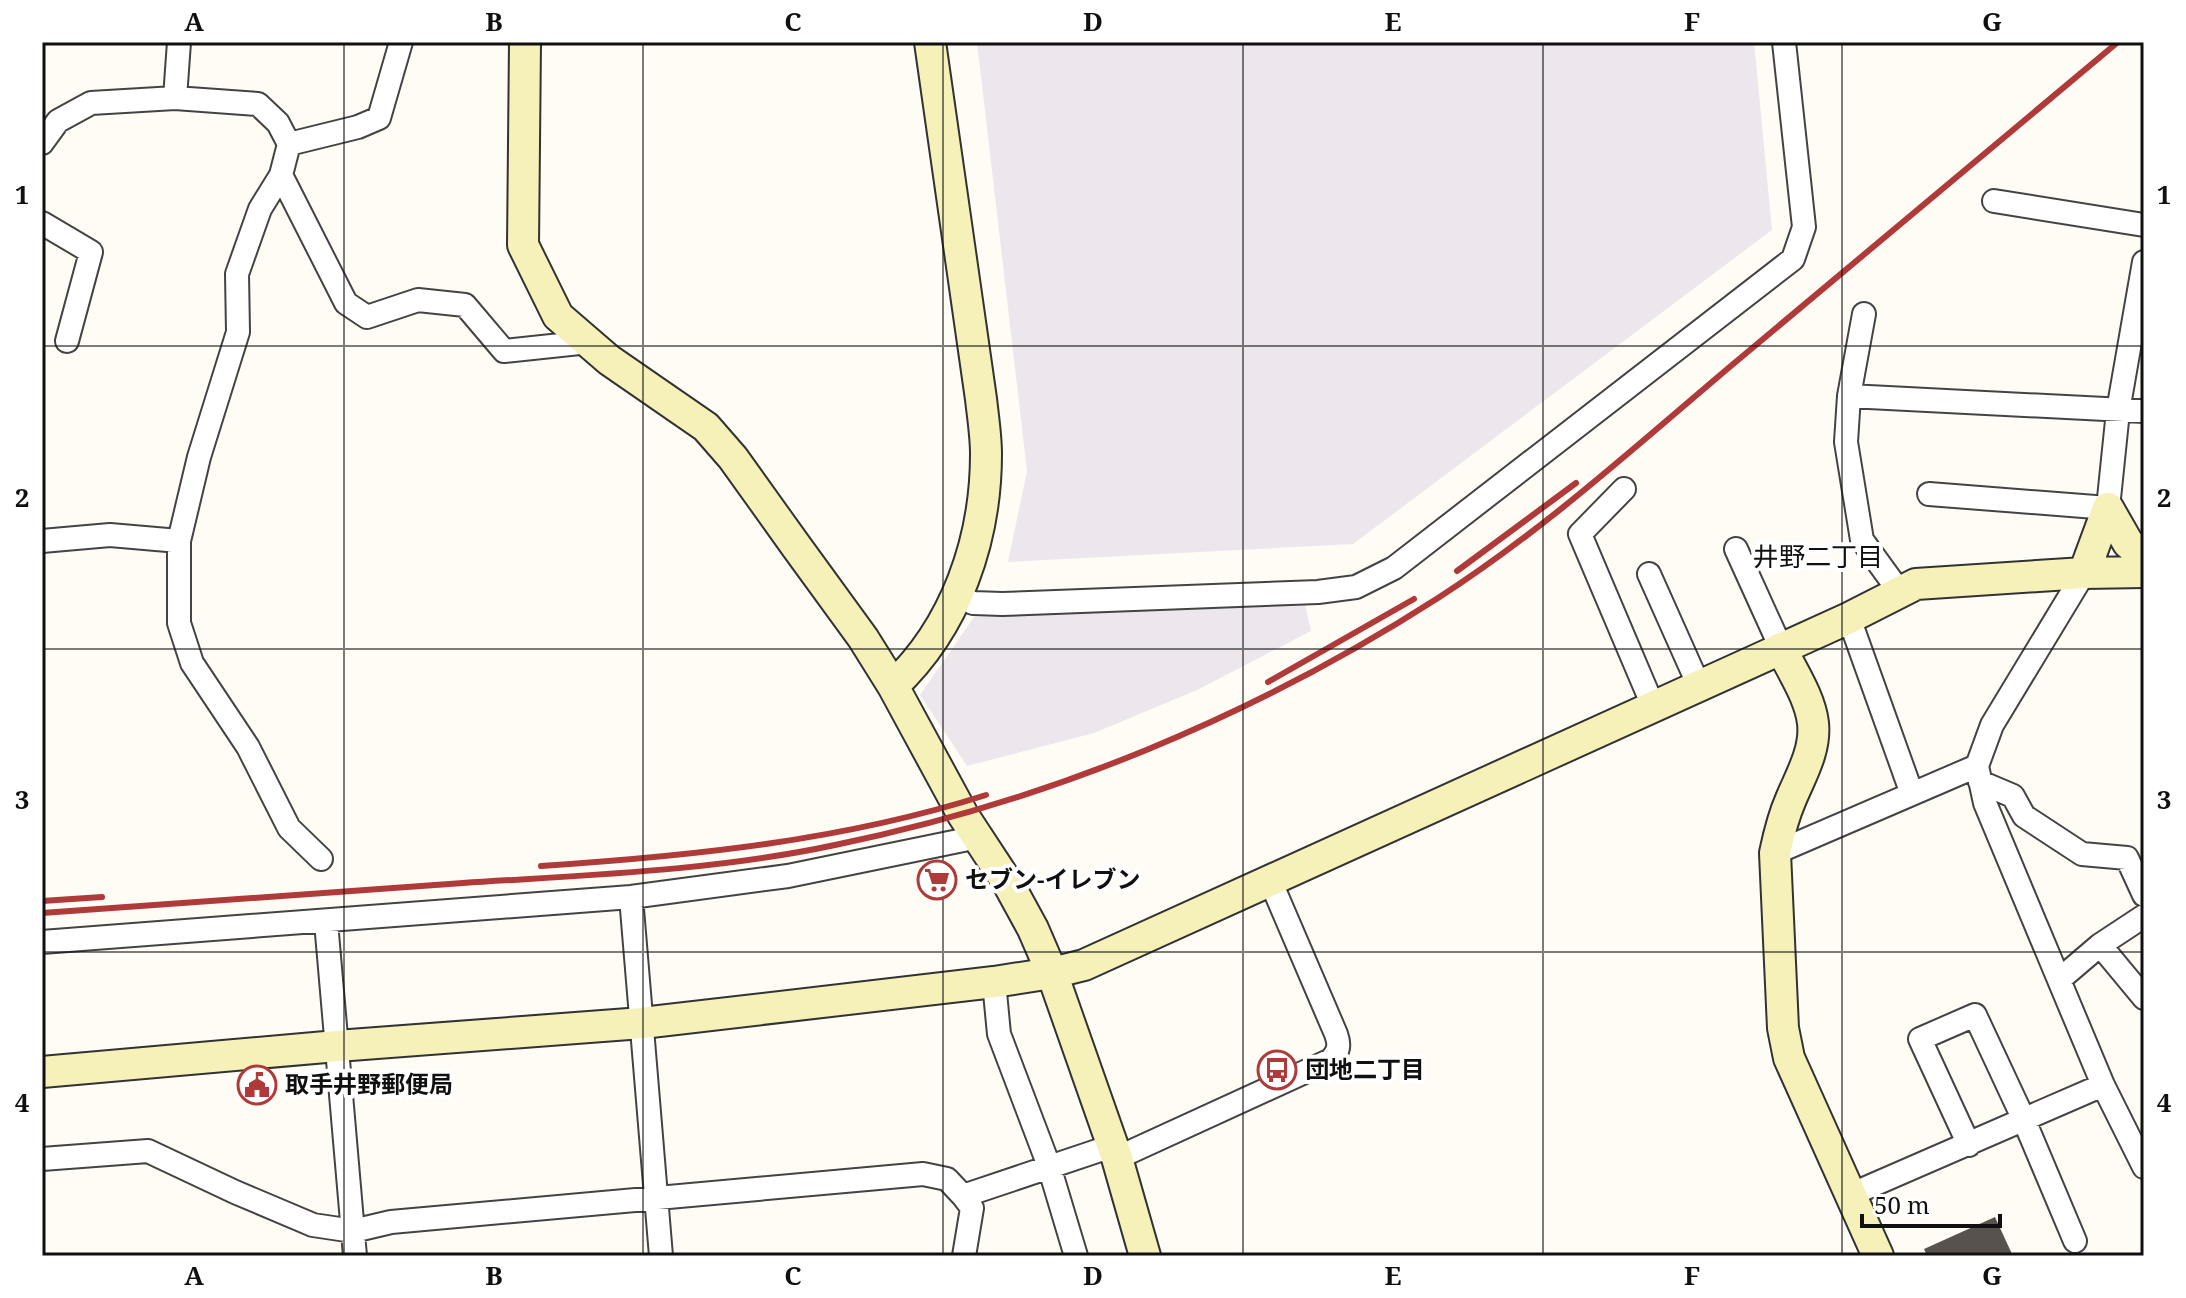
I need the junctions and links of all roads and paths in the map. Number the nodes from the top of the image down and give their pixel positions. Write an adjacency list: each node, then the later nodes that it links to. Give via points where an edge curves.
1 (179, 42): 6 (street)
2 (401, 42): 8 (street, via 379,118)
3 (525, 42): 16 (street, via 523,245 558,316)
4 (930, 42): 31 (street, via 986,454 981,510)
5 (1784, 42): 31 (street, via 1804,227 1793,259 1394,568 1356,587 1318,592 1002,604 973,603)
6 (175, 98): 7 (street, via 91,103 58,121); 8 (street, via 258,104 278,123)
7 (42, 143)
8 (289, 144): 9 (street)
9 (281, 175): 16 (street, via 346,303 367,317 418,300 465,305 504,351); 24 (street, via 260,209 237,274 238,332)
10 (1994, 201): 12 (street)
11 (42, 223): 15 (street, via 91,252)
12 (2144, 225)
13 (2144, 262): 18 (street)
14 (1864, 314): 17 (street)
15 (67, 341)
16 (589, 342): 34 (street, via 706,427)
17 (1849, 396): 18 (street); 30 (street, via 1846,442 1862,540)
18 (2118, 411): 19 (street); 22 (street)
19 (2144, 411)
20 (1624, 489): 36 (street, via 1580,534)
21 (1929, 494): 22 (street)
22 (2108, 508): 26 (street, via 2128,543); 28 (street)
23 (42, 541): 24 (street, via 110,535)
24 (179, 541): 41 (street, via 179,623 192,663 248,747 289,828)
25 (1736, 549): 33 (street)
26 (2144, 556)
27 (2144, 572): 28 (street)
28 (2084, 573): 30 (street, via 1934,582); 37 (street, via 1992,725)
29 (1649, 574): 35 (street)
30 (1899, 591): 32 (street)
31 (958, 596): 34 (street, via 936,638)
32 (1849, 618): 33 (street); 38 (street)
33 (1781, 648): 35 (street); 40 (street, via 1808,703 1813,737)
34 (893, 686): 39 (street)
35 (1699, 686): 36 (street)
36 (1653, 706): 42 (street)
37 (1979, 774): 38 (street); 43 (street, via 2013,796 2024,816 2082,854 2127,858); 50 (street, via 1985,803)
38 (1912, 794): 40 (street)
39 (978, 837): 44 (street, via 788,876); 49 (street, via 1015,896)
40 (1775, 853): 63 (street, via 1782,1015 1789,1058)
41 (321, 859)
42 (1270, 880): 49 (street, via 1084,965); 59 (street, via 1336,1034 1338,1052 1331,1060)
43 (2144, 895)
44 (631, 897): 46 (street); 53 (street)
45 (2144, 916): 48 (street)
46 (326, 922): 47 (street); 54 (street)
47 (42, 942)
48 (2100, 945): 50 (street); 52 (street)
49 (1052, 973): 51 (street); 59 (street)
50 (2059, 980): 56 (street)
51 (994, 982): 53 (street); 62 (street, via 999,1034)
52 (2144, 998)
53 (642, 1023): 54 (street); 65 (street)
54 (337, 1046): 55 (street); 66 (street)
55 (42, 1072)
56 (2103, 1085): 57 (street); 60 (street)
57 (2024, 1120): 58 (street); 58 (street, via 1975,1015 1920,1039); 67 (street)
58 (1969, 1145): 63 (street)
59 (1114, 1152): 62 (street); 72 (street)
60 (2142, 1156)
61 (42, 1159): 66 (street, via 148,1151 313,1225)
62 (1049, 1166): 64 (street); 71 (street)
63 (1850, 1195): 73 (street)
64 (963, 1196): 65 (street, via 947,1179 923,1174); 70 (street, via 972,1208)
65 (656, 1200): 66 (street, via 391,1222); 69 (street)
66 (353, 1231): 68 (street)
67 (2075, 1241)
68 (355, 1256)
69 (661, 1256)
70 (964, 1256)
71 (1076, 1256)
72 (1145, 1256)
73 (1876, 1256)

